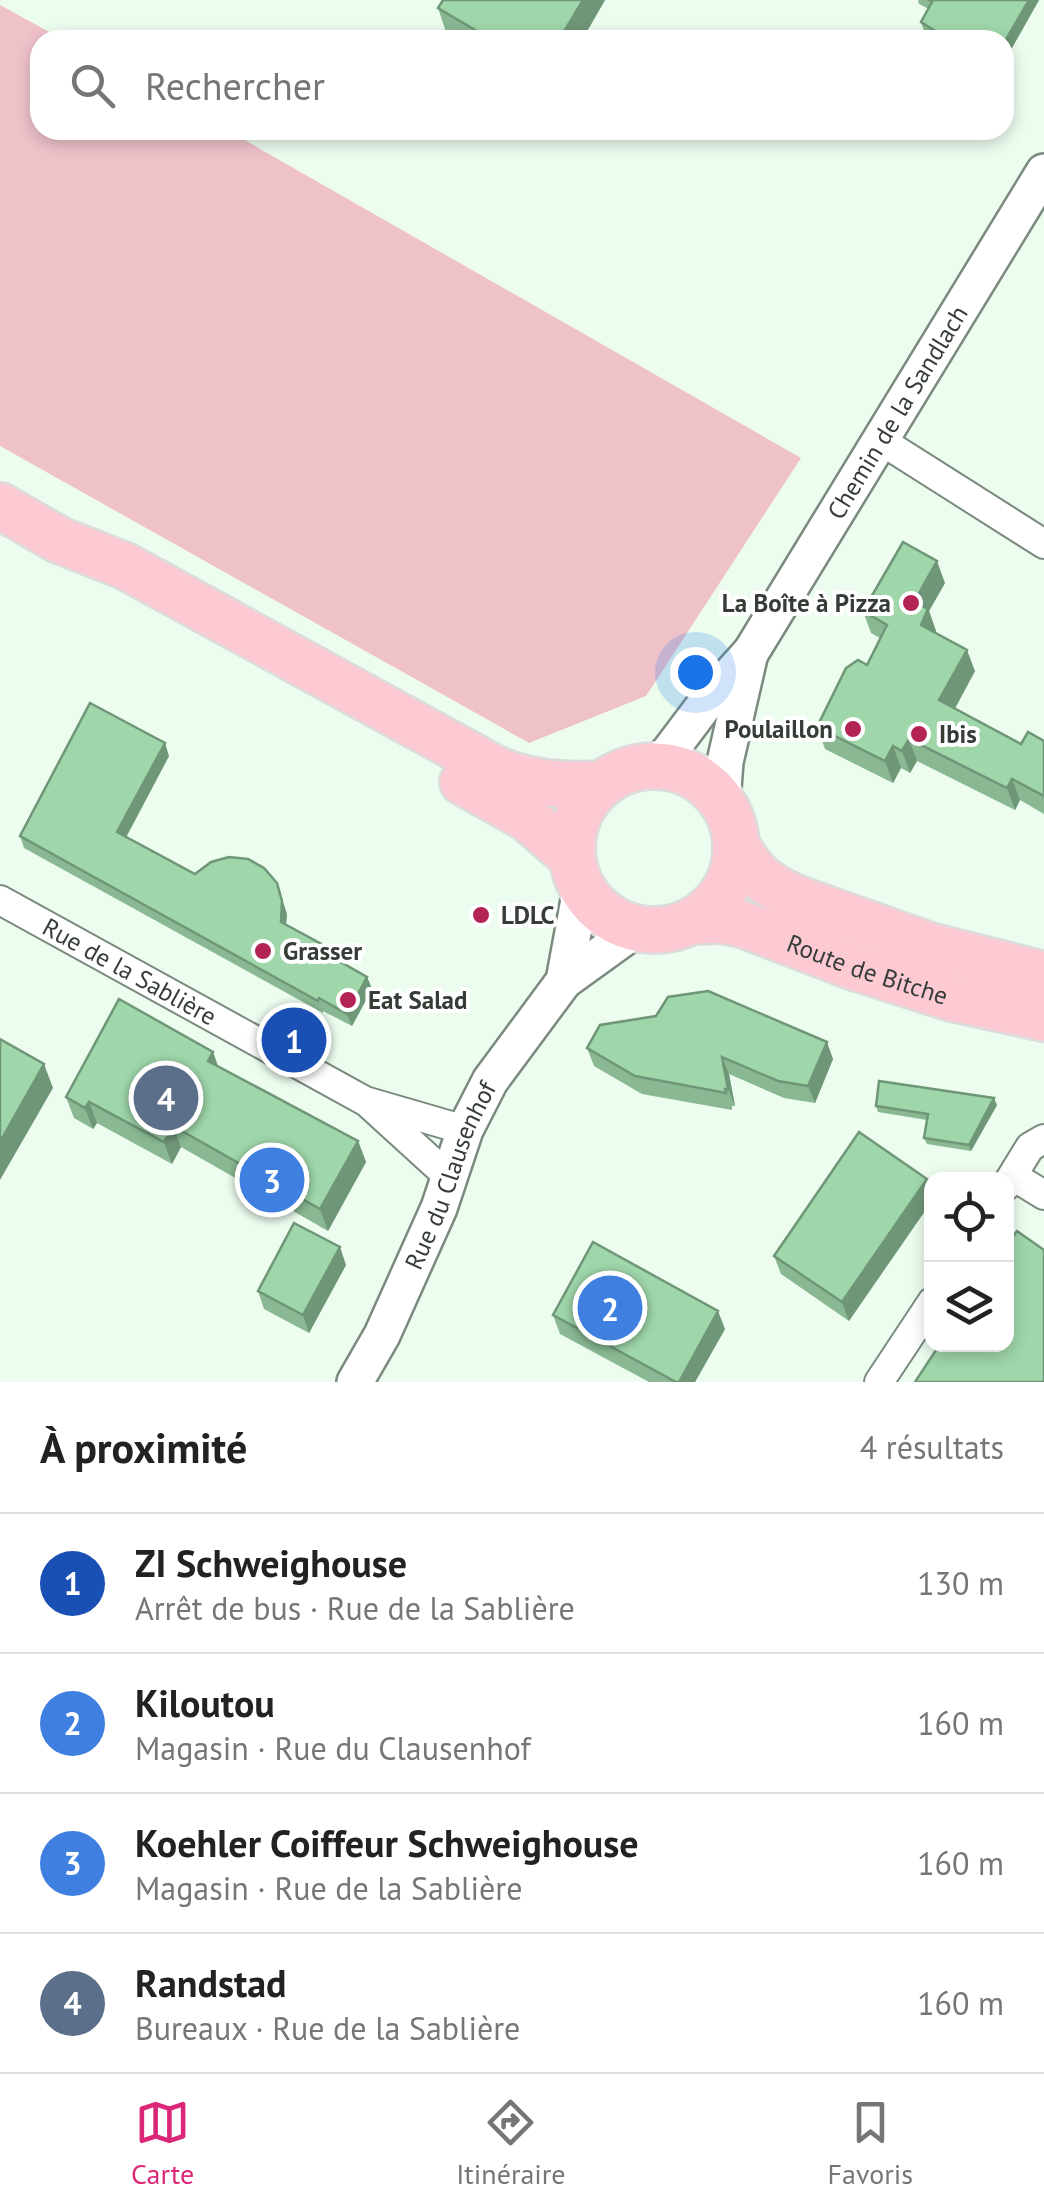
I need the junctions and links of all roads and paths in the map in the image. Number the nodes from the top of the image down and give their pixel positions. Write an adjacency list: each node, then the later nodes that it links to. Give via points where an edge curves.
1 (1044, 172): 2 (street, Chemin de la Sandlach)
2 (880, 440): 5 (street); 6 (street, Chemin de la Sandlach)
3 (0, 506): 4 (main road)
4 (59, 540): 8 (main road, via 125,566 498,770 522,780); 11 (main road, via 114,586 527,818)
5 (1044, 544)
6 (750, 652): 7 (street, Chemin de la Sandlach); 9 (street, Chemin de la Sandlach)
7 (654, 766): 8 (main road, via 626,770); 9 (main road, via 704,782)
8 (602, 784): 11 (main road, via 573,828)
9 (722, 802): 10 (main road)
10 (736, 845): 13 (main road, via 721,897); 15 (main road, Route de Bitche, via 750,869 794,898 930,946)
11 (576, 872): 14 (main road, via 596,908); 16 (street, Rue du Clausenhof)
12 (0, 900): 18 (street, Rue de la Sablière)
13 (694, 920): 14 (main road, via 676,928); 17 (main road, Route de Bitche, via 742,924 952,998)
14 (636, 929): 16 (street, Rue du Clausenhof)
15 (1044, 974)
16 (564, 981): 19 (street, Rue du Clausenhof, via 490,1082)
17 (1044, 1018)
18 (365, 1101): 19 (street, Rue de la Sablière); 22 (street, Rue de la Sablière)
19 (464, 1130): 22 (street, Rue du Clausenhof)
20 (1044, 1139): 21 (street, via 1030,1147)
21 (1014, 1174)
22 (448, 1176): 26 (street, Rue du Clausenhof)
23 (1014, 1183): 24 (street)
24 (1044, 1195)
25 (924, 1314): 27 (street)
26 (368, 1378)
27 (880, 1382)

